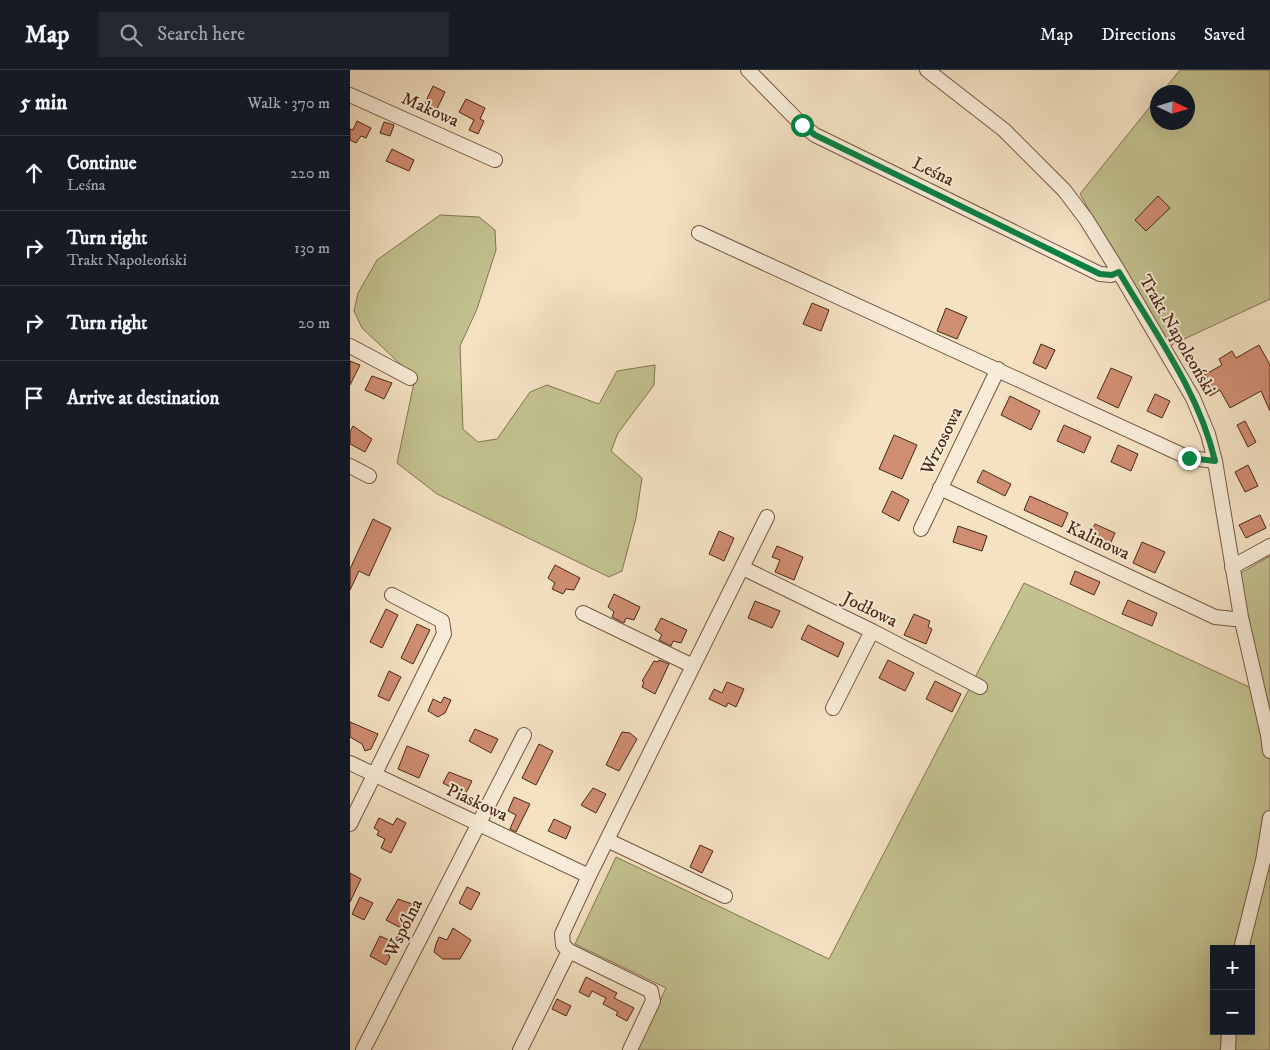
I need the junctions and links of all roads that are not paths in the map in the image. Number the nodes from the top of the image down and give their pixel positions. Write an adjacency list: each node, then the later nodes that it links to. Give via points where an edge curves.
1 (748, 70): 6 (street, Leśna, via 815,135 1100,274)
2 (927, 70): 6 (street, Trakt Napoleoński, via 1004,130 1064,190)
3 (350, 95): 4 (street, Makowa)
4 (495, 160)
5 (699, 233): 8 (street)
6 (1119, 272): 10 (street, Trakt Napoleoński, via 1193,398)
7 (350, 346): 9 (street)
8 (998, 368): 10 (street, via 1189,458); 13 (street, Wrzosowa)
9 (410, 378)
10 (1215, 461): 17 (street, Trakt Napoleoński)
11 (350, 466): 12 (street)
12 (369, 476)
13 (940, 488): 15 (street, Wrzosowa); 21 (street, Kalinowa, via 1215,617)
14 (767, 517): 18 (street)
15 (921, 529)
16 (1270, 546): 17 (street)
17 (1232, 567): 21 (street, Trakt Napoleoński)
18 (743, 568): 22 (street, Jodłowa); 23 (street)
19 (392, 595): 29 (street, via 442,621 444,634)
20 (583, 613): 23 (street)
21 (1241, 617): 27 (street, Trakt Napoleoński)
22 (872, 631): 24 (street, Jodłowa); 25 (street)
23 (693, 666): 33 (street)
24 (980, 687)
25 (833, 708)
26 (524, 735): 32 (street, Wspólna)
27 (1270, 751)
28 (350, 763): 29 (street, Piaskowa)
29 (374, 775): 31 (street); 32 (street, Piaskowa)
30 (1270, 818): 36 (street)
31 (350, 824)
32 (479, 824): 34 (street, Piaskowa); 39 (street, Wspólna)
33 (607, 840): 34 (street); 35 (street)
34 (589, 876): 37 (street, via 562,934 563,945)
35 (725, 896)
36 (1242, 945)
37 (570, 951): 40 (street); 41 (street, via 651,991 653,1001)
38 (1229, 1035): 42 (street)
39 (363, 1050)
40 (520, 1050)
41 (630, 1050)
42 (1228, 1050)

